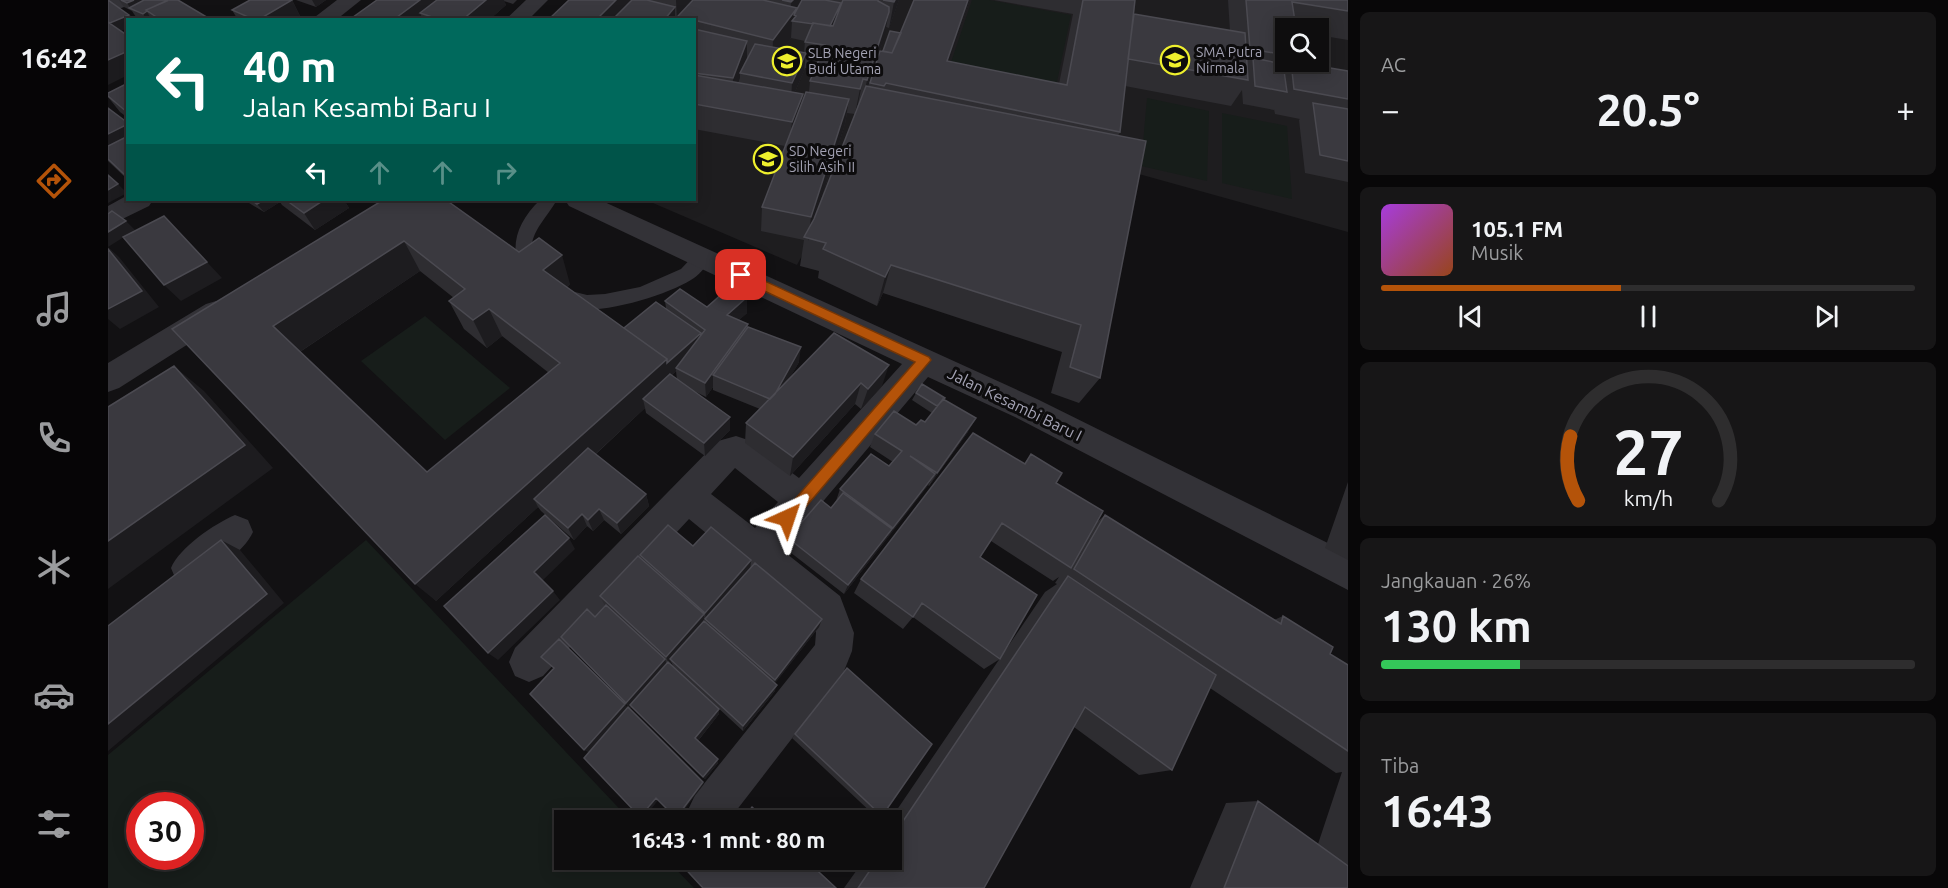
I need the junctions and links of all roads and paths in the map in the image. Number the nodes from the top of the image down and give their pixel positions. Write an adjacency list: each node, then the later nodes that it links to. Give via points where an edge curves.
1 (125, 0): 3 (street)
2 (351, 0): 5 (street)
3 (108, 7)
4 (546, 9): 6 (street)
5 (324, 18)
6 (521, 18)
7 (138, 201): 10 (street)
8 (548, 201): 12 (lane, via 530,224 523,244 524,267)
9 (580, 201): 11 (street, Jalan Kesambi Baru I)
10 (108, 217)
11 (703, 257): 13 (lane, via 688,273 659,289 623,299 582,302); 15 (street, Jalan Kesambi Baru I)
12 (534, 278)
13 (558, 294)
14 (236, 299): 16 (street)
15 (924, 360): 18 (street); 21 (street, Jalan Kesambi Baru I)
16 (108, 379)
17 (687, 496): 18 (street, via 730,451 736,450); 20 (street); 23 (street)
18 (802, 501): 20 (street)
19 (235, 532): 22 (street)
20 (757, 552): 24 (street, via 827,609 835,623 836,643 830,657)
21 (1348, 572)
22 (162, 589)
23 (529, 662)
24 (710, 810)

